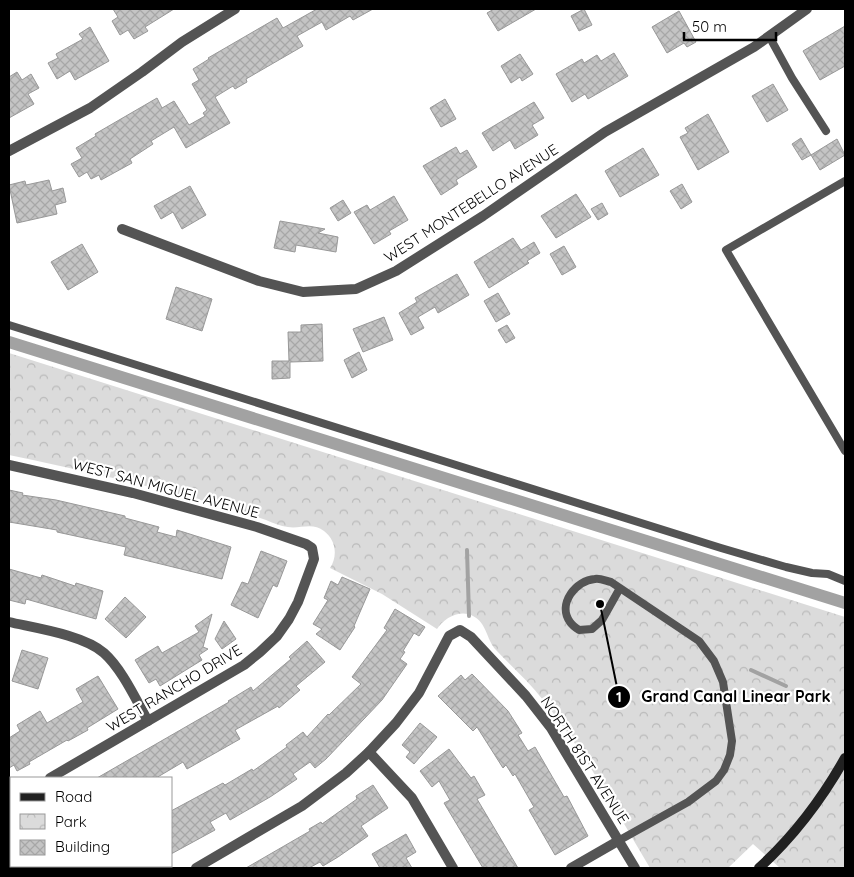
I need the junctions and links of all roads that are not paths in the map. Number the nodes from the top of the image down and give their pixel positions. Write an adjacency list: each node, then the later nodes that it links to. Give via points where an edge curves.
1 (235, 9): 5 (street, via 182,42 90,108)
2 (807, 9): 3 (street, WEST MONTEBELLO AVENUE)
3 (769, 36): 4 (lane); 7 (street, WEST MONTEBELLO AVENUE, via 605,132 396,271 356,289 303,292 268,283)
4 (826, 131)
5 (9, 151)
6 (845, 181): 9 (lane, via 726,250)
7 (122, 229)
8 (9, 325): 13 (lane, via 786,567)
9 (845, 451)
10 (9, 465): 11 (street, WEST SAN MIGUEL AVENUE, via 152,498 257,527)
11 (312, 548): 17 (street, WEST RANCHO DRIVE, via 314,558 298,602 277,636 244,665)
12 (845, 574): 13 (lane)
13 (837, 576): 14 (lane)
14 (845, 581)
15 (620, 588): 15 (lane, via 597,578 571,591 566,604 570,623 579,630 592,629 602,620); 21 (lane, via 699,640 714,661 723,682 732,741 724,770 716,781 688,802)
16 (9, 622): 17 (street, via 80,640 104,652)
17 (148, 721): 20 (street, WEST RANCHO DRIVE)
18 (369, 752): 21 (street, NORTH 81ST AVENUE, via 419,693 449,636 460,630 471,637 526,696 551,728); 22 (street, via 302,806); 23 (street, via 412,798)
19 (845, 758): 26 (main road, via 825,793)
20 (52, 777)
21 (618, 841): 24 (street); 25 (street, NORTH 81ST AVENUE)
22 (196, 868)
23 (453, 868)
24 (571, 868)
25 (635, 868)
26 (761, 868)

